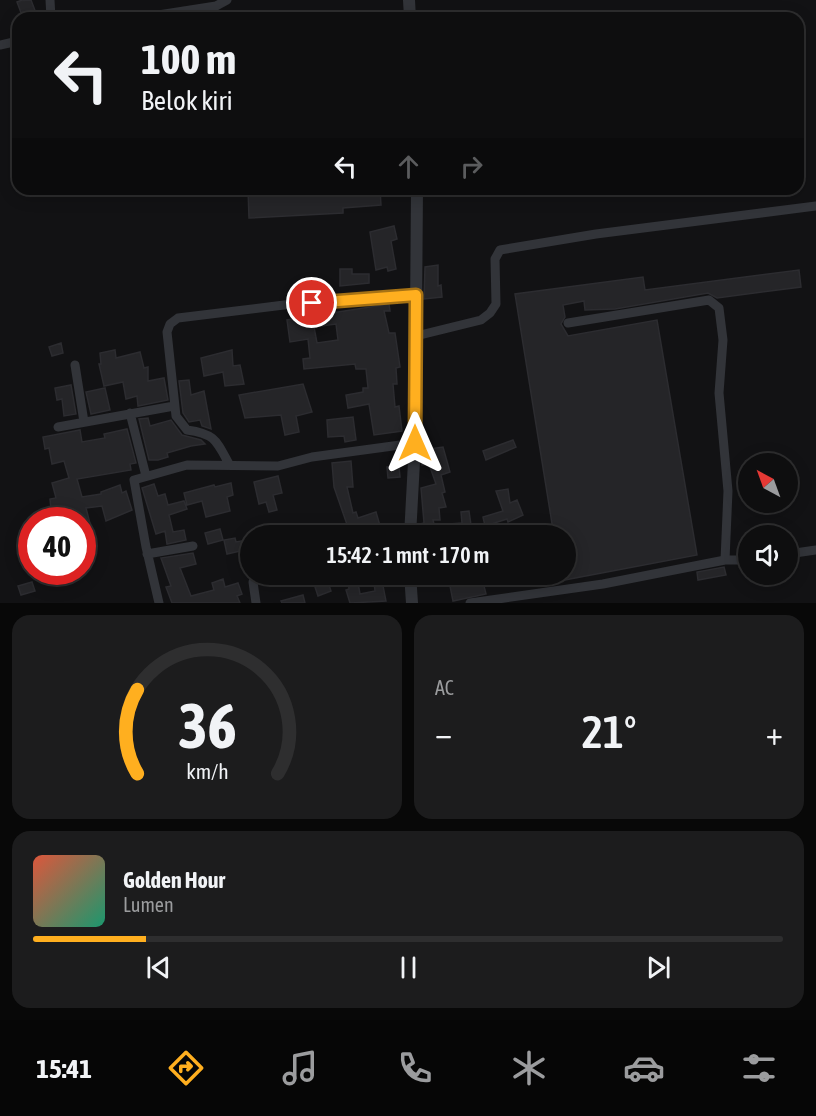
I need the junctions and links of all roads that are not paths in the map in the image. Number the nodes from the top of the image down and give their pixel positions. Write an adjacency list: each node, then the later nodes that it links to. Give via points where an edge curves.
1 (227, 0): 2 (street)
2 (216, 3): 3 (street)
3 (170, 12)
4 (417, 195): 6 (street)
5 (816, 206): 8 (street, via 500,250 495,259 496,304 490,313 481,320)
6 (416, 295): 8 (street); 10 (street, via 178,318 167,332)
7 (568, 323): 22 (street, via 709,300 720,308 723,340 719,393 728,491)
8 (416, 336): 14 (street)
9 (75, 365): 12 (street)
10 (174, 405): 11 (street); 15 (street, via 181,426 211,436)
11 (130, 414): 12 (street); 16 (street)
12 (84, 422): 13 (street)
13 (58, 427)
14 (415, 443): 15 (street, via 312,457 278,466); 17 (street)
15 (229, 464): 16 (street, via 187,465)
16 (146, 476): 21 (street, via 134,480)
17 (411, 525)
18 (193, 546): 21 (street)
19 (816, 550): 20 (street)
20 (798, 553)
21 (147, 554): 26 (street)
22 (725, 560): 23 (street); 29 (street, via 603,584)
23 (738, 560)
24 (253, 585): 27 (street)
25 (411, 585): 28 (street)
26 (159, 603)
27 (256, 603)
28 (412, 603)
29 (471, 603)

